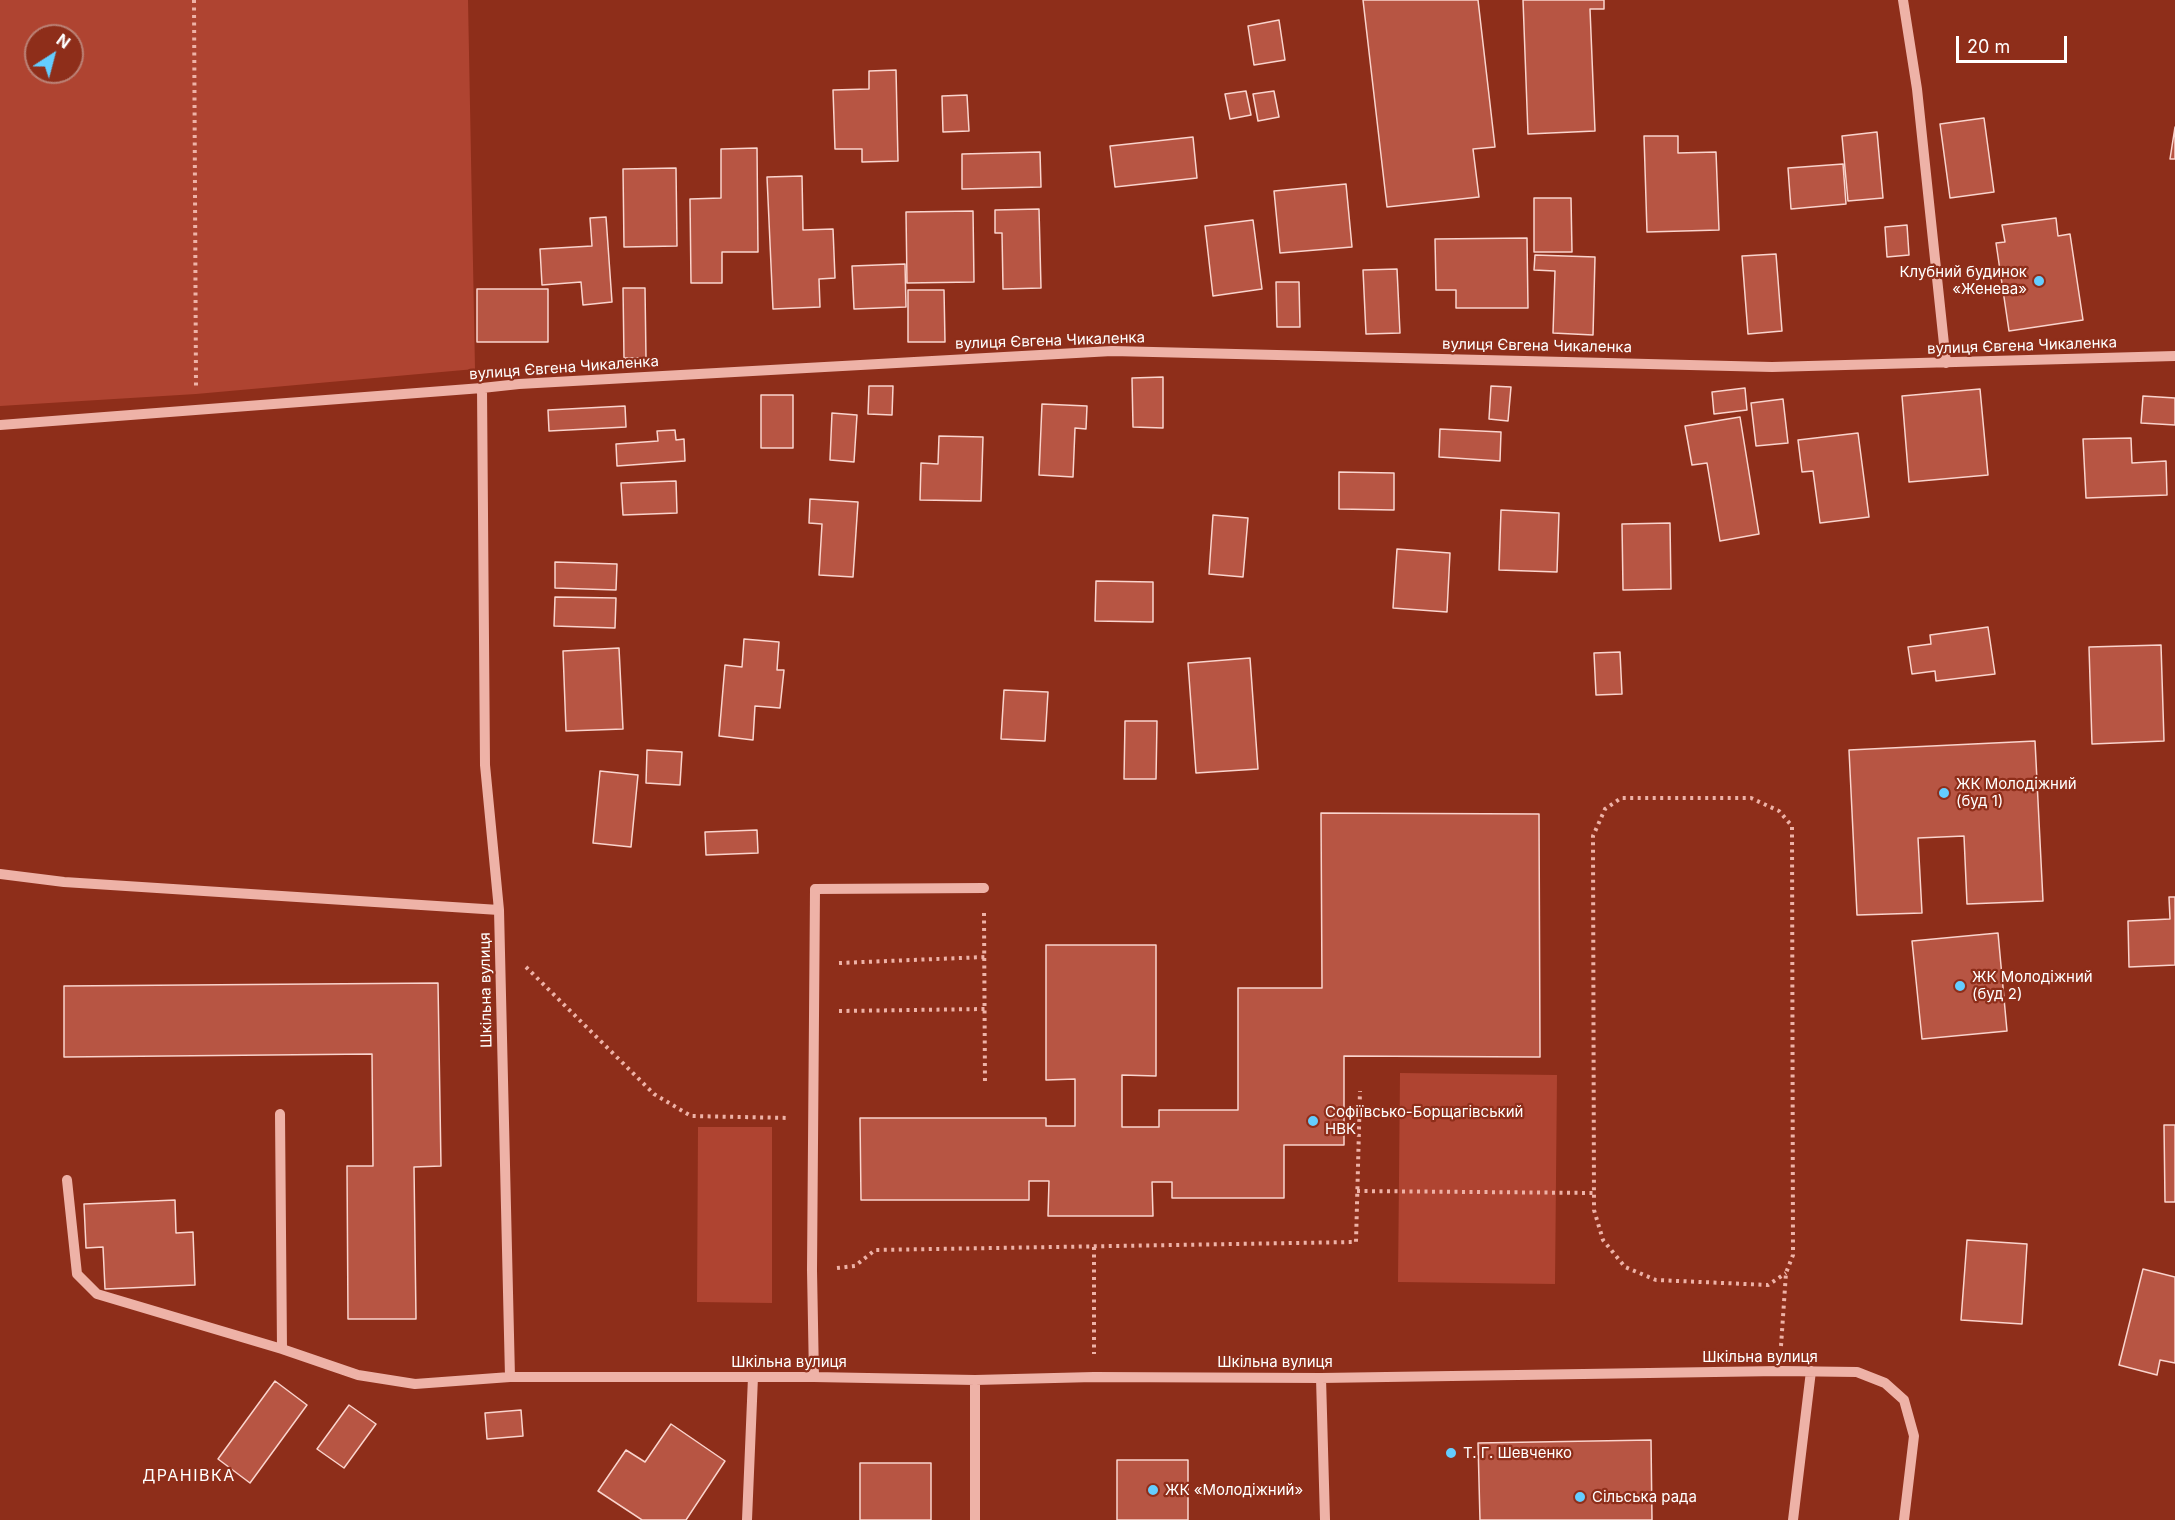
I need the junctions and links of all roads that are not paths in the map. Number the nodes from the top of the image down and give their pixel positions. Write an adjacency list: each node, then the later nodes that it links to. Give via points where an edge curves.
1 (1903, 0): 3 (street, via 1917,89)
2 (2175, 356): 3 (street, вулиця Євгена Чикаленка)
3 (1946, 363): 4 (street, вулиця Євгена Чикаленка, via 1772,367 1112,351)
4 (482, 388): 5 (street, вулиця Євгена Чикаленка); 8 (street, via 485,765)
5 (0, 425)
6 (0, 874): 8 (street, Шкільна вулиця, via 64,882)
7 (984, 888): 15 (street, via 815,889)
8 (499, 910): 13 (street, Шкільна вулиця)
9 (280, 1114): 11 (street)
10 (67, 1179): 11 (street, via 77,1274 97,1294)
11 (282, 1349): 13 (street, via 358,1376 415,1384)
12 (1811, 1371): 16 (street, Шкільна вулиця); 21 (street); 22 (street, Шкільна вулиця, via 1857,1372 1885,1383 1904,1400 1914,1436)
13 (510, 1377): 14 (street, Шкільна вулиця)
14 (753, 1377): 15 (street, Шкільна вулиця); 18 (street)
15 (814, 1377): 17 (street, Шкільна вулиця)
16 (1321, 1378): 17 (street, Шкільна вулиця); 20 (street)
17 (975, 1380): 19 (street)
18 (747, 1520)
19 (975, 1520)
20 (1325, 1520)
21 (1793, 1520)
22 (1904, 1520)

